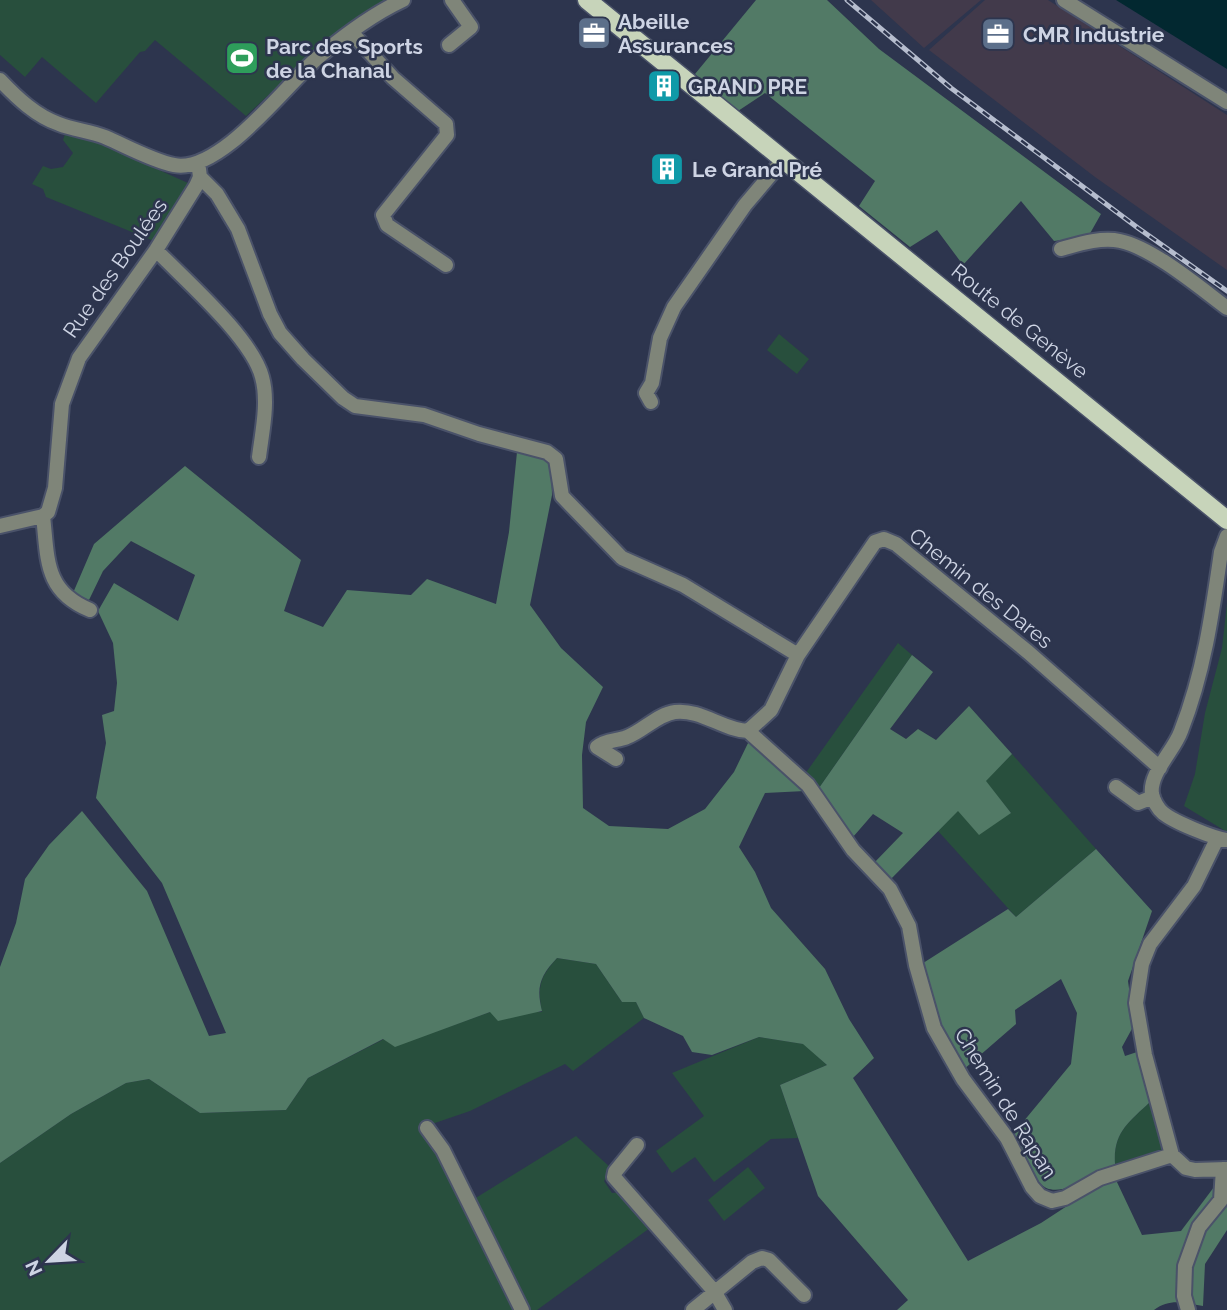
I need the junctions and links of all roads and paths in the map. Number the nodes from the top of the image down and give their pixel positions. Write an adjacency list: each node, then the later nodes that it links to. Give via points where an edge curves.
1 (403, 0): 5 (street)
2 (452, 0): 6 (street, via 471,27)
3 (587, 0): 9 (main road, Route de Genève)
4 (1064, 0): 8 (street)
5 (351, 32): 10 (street, via 315,60); 13 (street, via 393,78 446,124 447,135 383,215 387,225)
6 (449, 45)
7 (0, 80): 10 (street, via 24,104 59,124)
8 (1227, 102)
9 (784, 159): 15 (street, via 745,205 674,307 660,338 646,393); 18 (main road, Route de Genève)
10 (199, 171): 11 (street, Rue des Boulées); 22 (street, via 237,229 280,333 343,398 355,406 424,415 547,452 556,459 562,496 622,558 682,586)
11 (156, 250): 16 (street, via 243,340 258,364 265,398); 17 (street, Rue des Boulées, via 79,358 62,404 55,488)
12 (1061, 250): 14 (street, via 1086,242 1119,240 1142,249)
13 (446, 265)
14 (1227, 307)
15 (651, 402)
16 (259, 457)
17 (43, 516): 19 (street); 21 (street, via 53,577 65,597)
18 (1227, 520)
19 (0, 526)
20 (1227, 536): 25 (street, via 1194,698 1178,740)
21 (90, 610)
22 (798, 655): 23 (street, Chemin des Dares, via 771,710); 25 (street, Chemin des Dares, via 875,542 884,539 1028,652)
23 (748, 731): 24 (street, via 674,712 597,747); 31 (street, Chemin de Rapan, via 808,785 853,850 890,889 909,926 934,1028 963,1079 1007,1138 1032,1187 1052,1201 1100,1178)
24 (616, 759)
25 (1160, 768): 27 (street)
26 (1116, 787): 27 (street, via 1138,803)
27 (1153, 797): 28 (street, via 1163,813)
28 (1222, 839): 31 (street, via 1150,944 1137,986 1139,1028)
29 (427, 1128): 35 (street, via 443,1150)
30 (637, 1145): 33 (street, via 614,1177)
31 (1172, 1155): 32 (street, via 1186,1168)
32 (1225, 1169): 38 (street, via 1221,1200 1199,1227 1185,1266)
33 (714, 1291): 34 (street, via 762,1258); 36 (street); 37 (street)
34 (804, 1295)
35 (522, 1310)
36 (693, 1310)
37 (725, 1310)
38 (1188, 1310)

